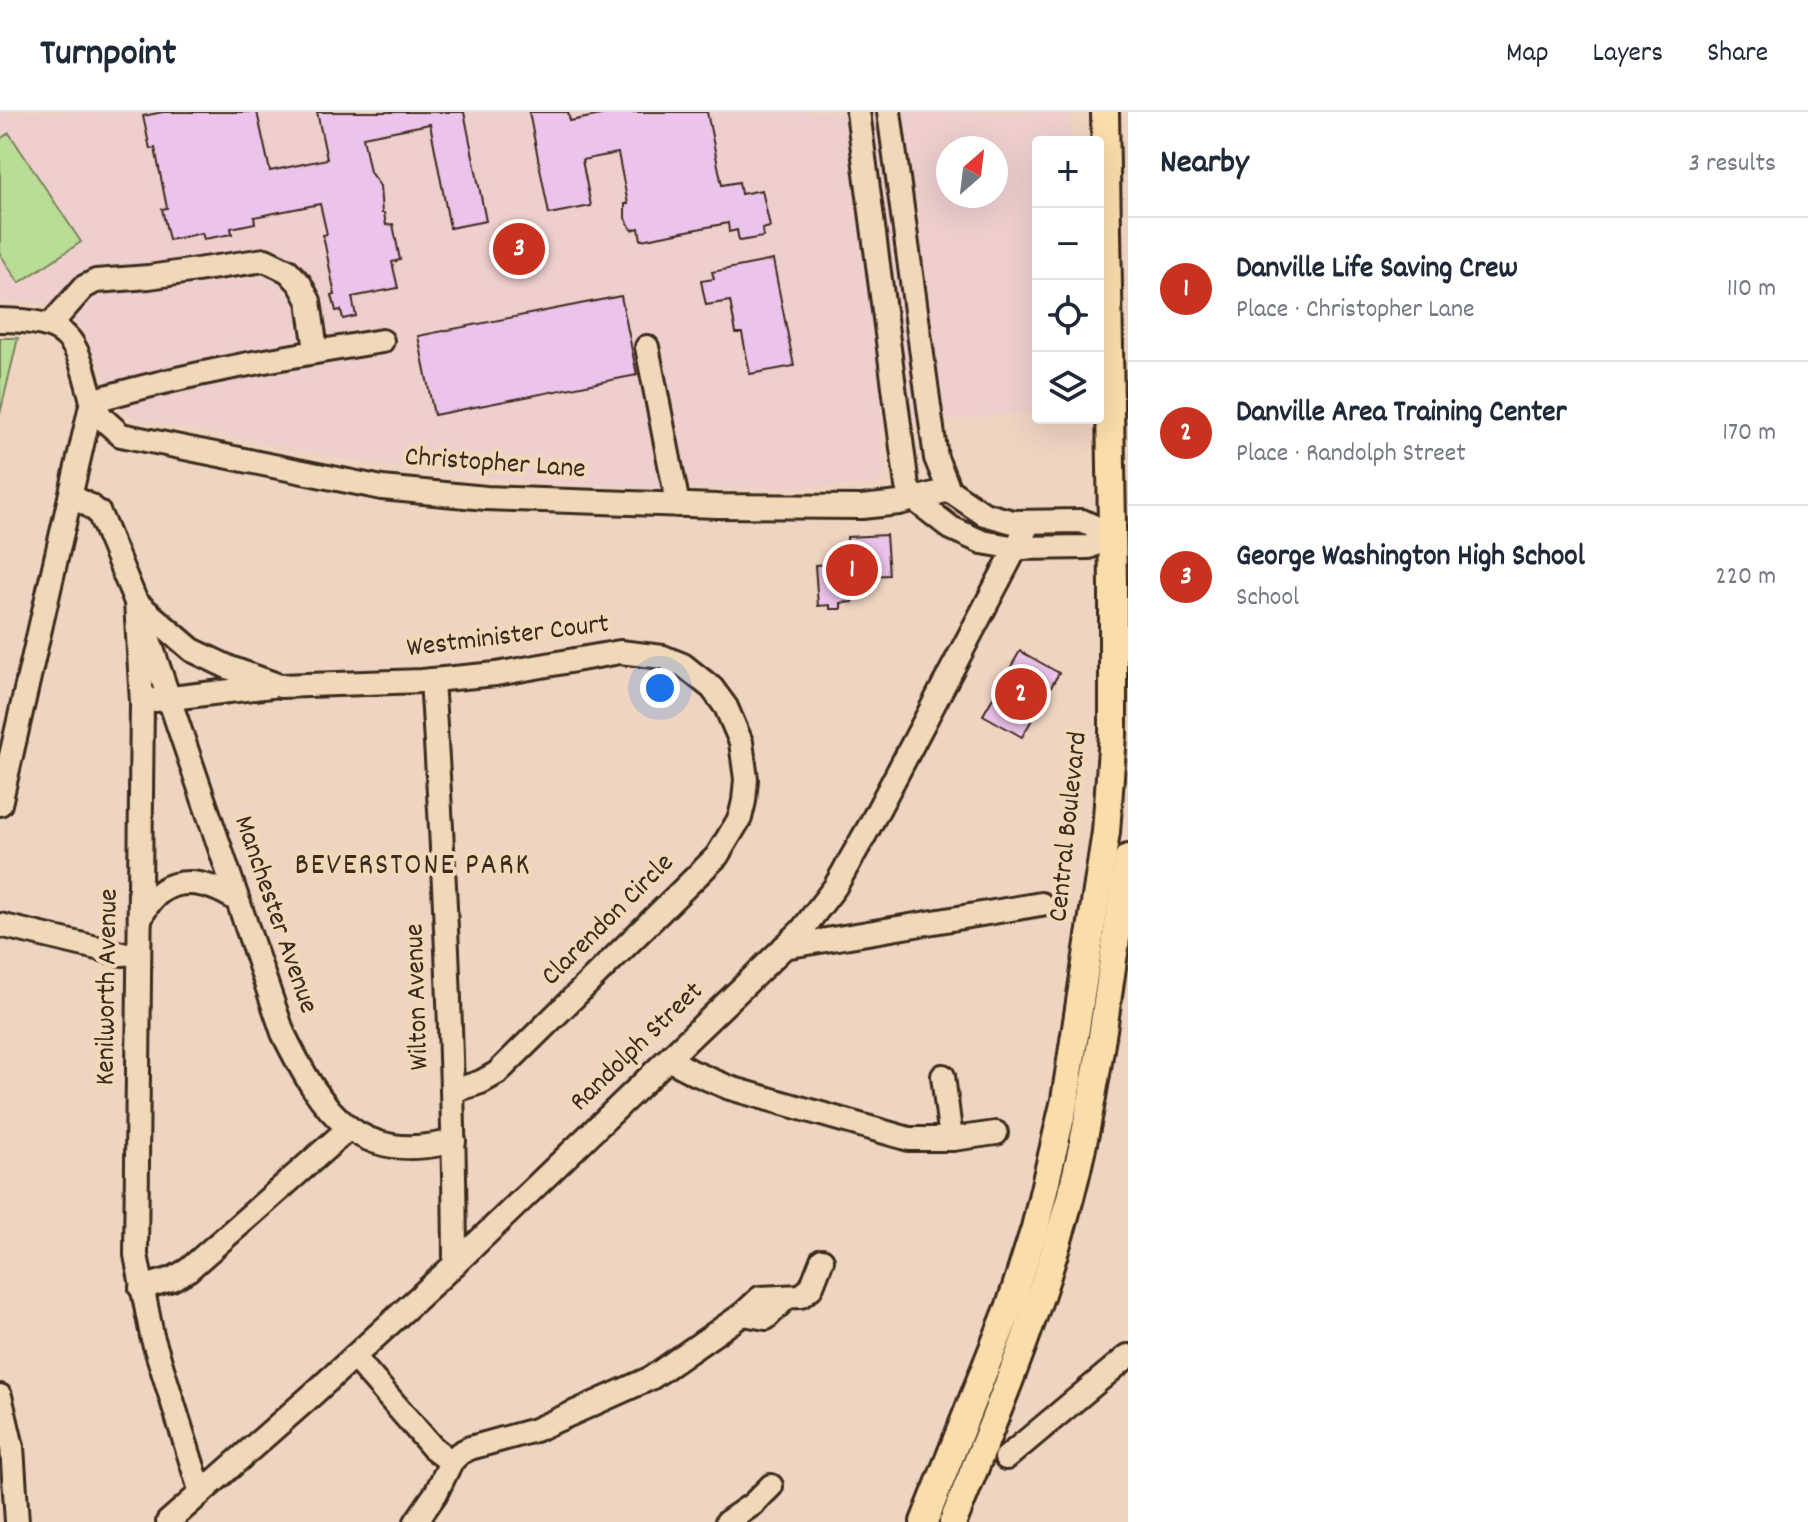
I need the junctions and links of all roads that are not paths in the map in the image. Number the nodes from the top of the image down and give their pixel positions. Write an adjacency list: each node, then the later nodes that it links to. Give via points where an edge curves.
1 (858, 112): 12 (street, via 907,486)
2 (889, 112): 10 (street, via 936,458)
3 (1105, 112): 15 (main road, Central Boulevard)
4 (0, 320): 5 (street)
5 (50, 325): 8 (street, via 96,281 265,260 300,284 309,301); 9 (street, via 76,347)
6 (382, 341): 8 (street)
7 (647, 347): 13 (street)
8 (316, 350): 9 (street)
9 (92, 401): 11 (street); 13 (street, Christopher Lane, via 121,435 382,488 486,498)
10 (949, 490): 12 (street, Christopher Lane); 14 (street, via 984,514)
11 (71, 496): 17 (street, Kenilworth Avenue, via 99,513); 23 (street)
12 (914, 499): 13 (street, Christopher Lane, via 862,507); 16 (street, via 951,528 982,542)
13 (678, 505)
14 (1029, 523): 15 (street, via 1082,521); 16 (street, Randolph Street)
15 (1120, 534): 16 (street, via 1089,547); 44 (main road, Central Boulevard, via 1106,832 1065,1100 1035,1228)
16 (1017, 548): 29 (street, Randolph Street, via 835,887)
17 (136, 602): 19 (street, Westminister Court, via 192,650); 20 (street, Manchester Avenue); 21 (street, Kenilworth Avenue)
18 (432, 680): 19 (street, Westminister Court); 22 (street, Westminister Court, via 620,652 663,657 712,688 735,724); 33 (street, Wilton Avenue)
19 (280, 686): 20 (street, Westminister Court)
20 (168, 698): 21 (street, Westminister Court); 25 (street, Manchester Avenue)
21 (142, 703): 27 (street, Kenilworth Avenue)
22 (742, 750): 33 (street, Clarendon Circle, via 746,779 740,818 717,856 497,1073)
23 (0, 804)
24 (1128, 858): 55 (main road, Central Boulevard, via 1073,1185 1045,1284)
25 (237, 900): 27 (street, via 206,884 182,883 158,893); 34 (street, Manchester Avenue, via 283,1033 314,1088)
26 (1041, 904): 29 (street)
27 (140, 920): 30 (street, Kenilworth Avenue)
28 (0, 925): 30 (street, via 122,954)
29 (784, 947): 31 (street, Randolph Street)
30 (139, 953): 40 (street, Kenilworth Avenue, via 136,1255)
31 (669, 1059): 36 (street, via 714,1082 819,1115 909,1139); 39 (street, Randolph Street)
32 (943, 1076): 36 (street)
33 (453, 1091): 37 (street, Wilton Avenue)
34 (349, 1128): 37 (street, Manchester Avenue, via 398,1148); 40 (street, via 188,1270)
35 (996, 1133): 36 (street)
36 (951, 1139)
37 (454, 1141): 39 (street, Wilton Avenue)
38 (822, 1260): 46 (street, via 811,1288 786,1298 766,1318 743,1314 651,1378 535,1430 470,1448)
39 (455, 1264): 42 (street, Randolph Street)
40 (141, 1288): 48 (street, Kenilworth Avenue)
41 (1128, 1356): 45 (street)
42 (354, 1357): 46 (street); 48 (street, Randolph Street)
43 (0, 1396): 49 (street, via 12,1447)
44 (956, 1441): 53 (main road, via 943,1454); 54 (main road, Central Boulevard)
45 (1006, 1458)
46 (451, 1462): 51 (street)
47 (771, 1486): 52 (street)
48 (201, 1493): 50 (street, Randolph Street)
49 (17, 1522)
50 (168, 1522)
51 (416, 1522)
52 (727, 1522)
53 (912, 1522)
54 (924, 1522)
55 (954, 1522)

